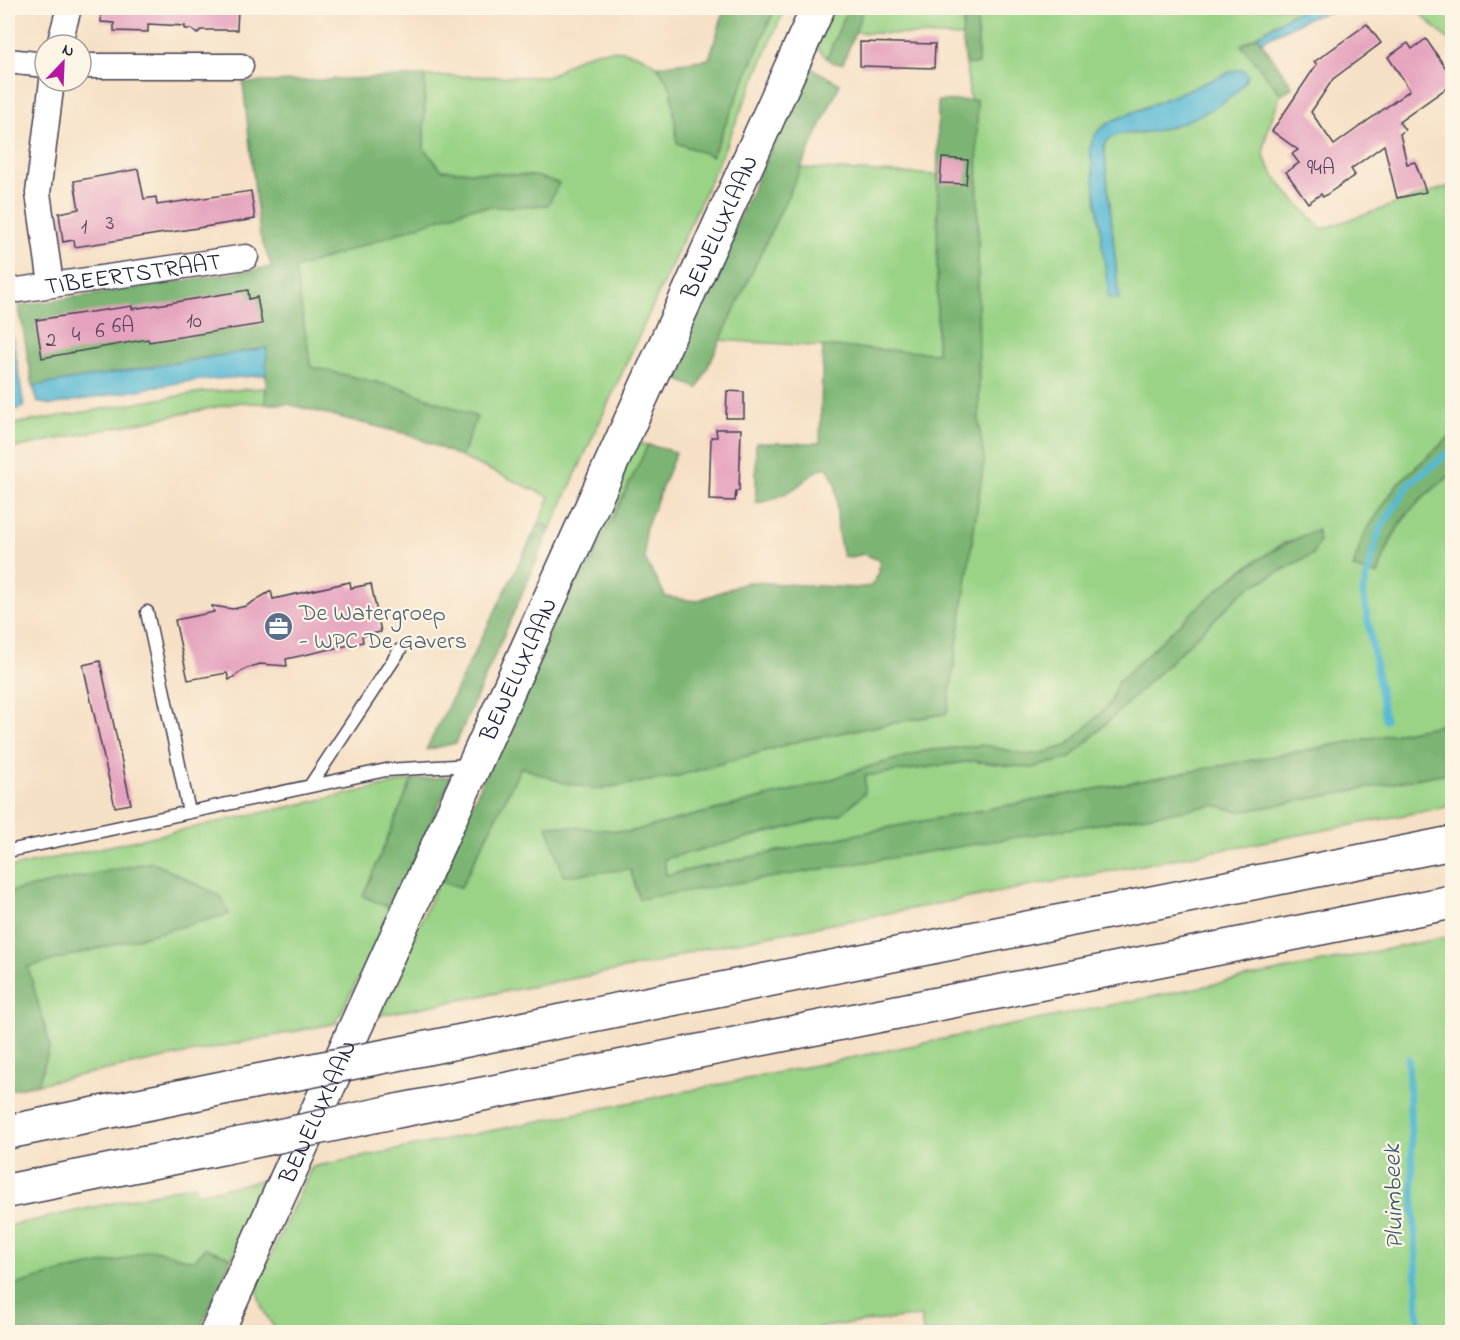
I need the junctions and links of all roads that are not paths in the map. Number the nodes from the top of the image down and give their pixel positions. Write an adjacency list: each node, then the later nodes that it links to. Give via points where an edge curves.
1 (69, 8): 3 (street)
2 (818, 8): 14 (main road, BENELUXLAAN)
3 (62, 33)
4 (8, 61): 5 (street)
5 (33, 64)
6 (93, 66): 7 (street)
7 (242, 66)
8 (50, 93): 10 (street, via 38,192)
9 (246, 257): 10 (street, TIBEERTSTRAAT)
10 (51, 284): 11 (street, TIBEERTSTRAAT)
11 (18, 290)
12 (147, 612): 16 (lane)
13 (400, 650): 15 (lane)
14 (476, 765): 15 (lane, via 386,770); 22 (main road, BENELUXLAAN)
15 (310, 786): 16 (lane)
16 (189, 813): 18 (lane)
17 (1452, 843): 20 (main road, bridge)
18 (8, 851)
19 (1452, 902): 21 (main road, bridge)
20 (8, 1132)
21 (8, 1191)
22 (217, 1332)

